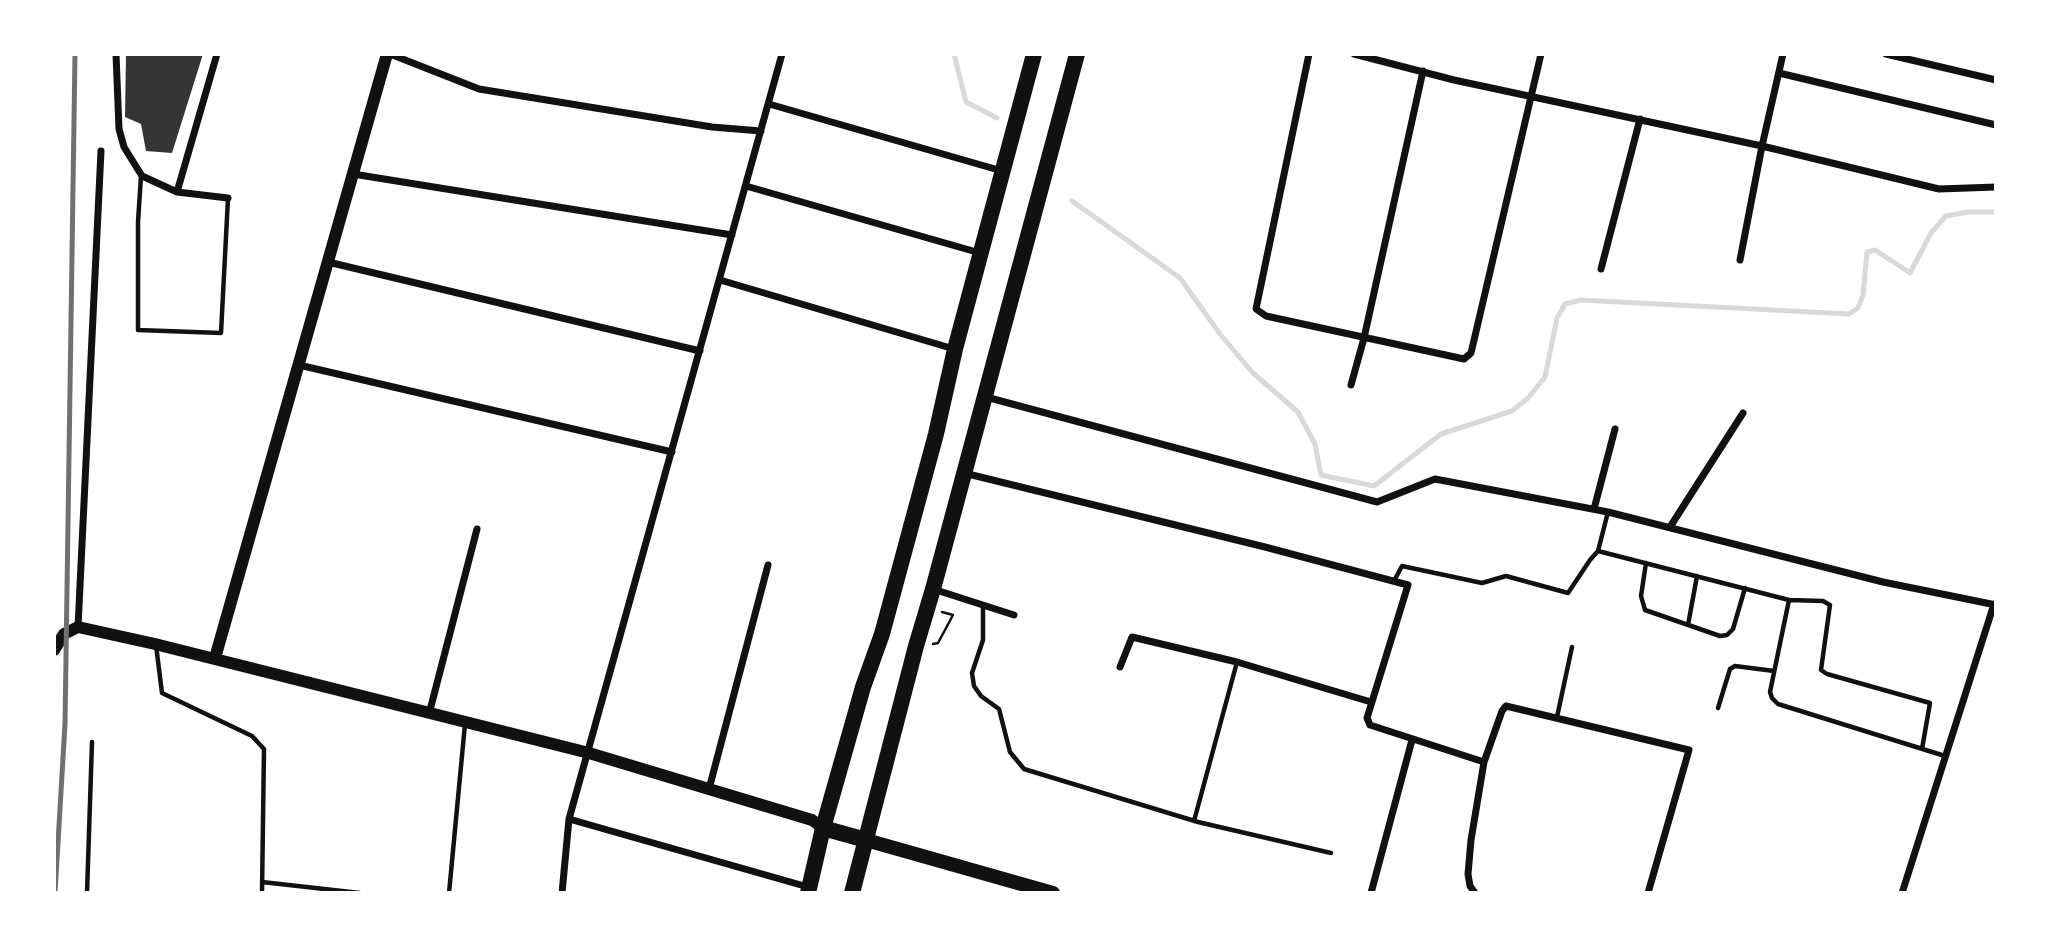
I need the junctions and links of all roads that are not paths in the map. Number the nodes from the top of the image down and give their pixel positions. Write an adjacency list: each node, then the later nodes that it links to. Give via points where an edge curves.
1 (117, 54): 24 (street, via 119,130)
2 (217, 54): 27 (street)
3 (389, 54): 19 (street, via 479,89); 23 (street)
4 (782, 54): 16 (street)
5 (1034, 54): 22 (main road)
6 (1077, 54): 40 (main road)
7 (1309, 54): 35 (street, via 1256,309 1266,316)
8 (1354, 54): 12 (street)
9 (1541, 54): 15 (street)
10 (1783, 54): 13 (street)
11 (1886, 54): 14 (street)
12 (1423, 71): 15 (street); 35 (street)
13 (1779, 73): 18 (street); 20 (street)
14 (1996, 80)
15 (1532, 97): 17 (street); 35 (street, via 1468,358)
16 (769, 104): 19 (street); 22 (street)
17 (1640, 119): 20 (street); 33 (street)
18 (1996, 125)
19 (761, 131): 25 (street)
20 (1762, 146): 26 (street, via 1939,189); 31 (street)
21 (101, 151): 61 (street)
22 (1002, 171): 30 (main road)
23 (353, 174): 29 (street); 32 (street)
24 (142, 176): 27 (street); 28 (lane, via 138,330 221,332)
25 (746, 186): 29 (street); 30 (street)
26 (1996, 187)
27 (177, 192): 28 (street)
28 (228, 198)
29 (732, 235): 34 (street)
30 (981, 253): 36 (main road)
31 (1740, 260)
32 (328, 262): 37 (street); 38 (street)
33 (1601, 269)
34 (720, 280): 36 (street); 37 (street)
35 (1364, 338): 39 (street)
36 (955, 349): 83 (main road, via 882,634)
37 (700, 351): 43 (street)
38 (299, 365): 43 (street); 65 (street)
39 (1351, 385)
40 (986, 397): 44 (main road); 45 (street, via 1377,502 1435,479)
41 (1743, 412): 47 (street)
42 (1615, 429): 45 (street)
43 (672, 452): 77 (street)
44 (964, 473): 53 (street); 55 (main road)
45 (1594, 509): 46 (street)
46 (1608, 512): 47 (street); 49 (lane)
47 (1670, 527): 57 (street, via 1883,582)
48 (477, 529): 71 (street)
49 (1598, 551): 50 (lane); 53 (lane, via 1568,593 1506,576 1482,583 1402,566)
50 (1646, 563): 52 (lane); 60 (lane, via 1643,607)
51 (768, 565): 80 (street)
52 (1697, 576): 54 (lane); 60 (lane)
53 (1394, 581): 69 (street, via 1408,585)
54 (1745, 588): 56 (lane); 60 (lane, via 1727,635)
55 (933, 589): 58 (street); 84 (main road)
56 (1789, 600): 68 (lane); 76 (lane, via 1830,605 1821,670 1930,703)
57 (1995, 604): 78 (street)
58 (983, 606): 59 (street); 82 (lane, via 983,640 972,673 974,686 999,709 1010,752 1024,769)
59 (1014, 615)
60 (1688, 625)
61 (78, 627): 62 (street); 64 (street, via 64,634)
62 (155, 644): 65 (street); 86 (lane, via 162,693 252,736 264,749)
63 (1572, 647): 72 (lane)
64 (54, 650)
65 (215, 658): 71 (street)
66 (1237, 662): 67 (street, via 1132,637); 69 (street); 82 (lane)
67 (1121, 667)
68 (1774, 671): 70 (lane, via 1730,669); 76 (lane, via 1770,692 1777,704)
69 (1371, 702): 74 (street, via 1370,726)
70 (1718, 708)
71 (429, 714): 73 (street)
72 (1557, 717): 79 (street, via 1506,706); 98 (street, via 1689,750)
73 (465, 723): 77 (street); 92 (lane)
74 (1412, 740): 79 (street); 96 (street)
75 (92, 742): 89 (lane)
76 (1922, 749): 78 (lane)
77 (589, 753): 80 (street); 81 (street)
78 (1945, 756): 99 (street)
79 (1484, 762): 97 (street, via 1468,874)
80 (709, 789): 83 (street, via 812,820)
81 (569, 819): 88 (street); 93 (street)
82 (1194, 821): 85 (lane)
83 (823, 828): 84 (main road); 88 (main road)
84 (866, 840): 87 (main road); 94 (main road)
85 (1331, 853)
86 (262, 882): 90 (lane); 91 (lane)
87 (1017, 888): 95 (main road)
88 (808, 890)
89 (88, 893)
90 (262, 893)
91 (360, 893)
92 (449, 893)
93 (562, 893)
94 (852, 893)
95 (1053, 893)
96 (1371, 893)
97 (1475, 893)
98 (1648, 893)
99 (1902, 893)

